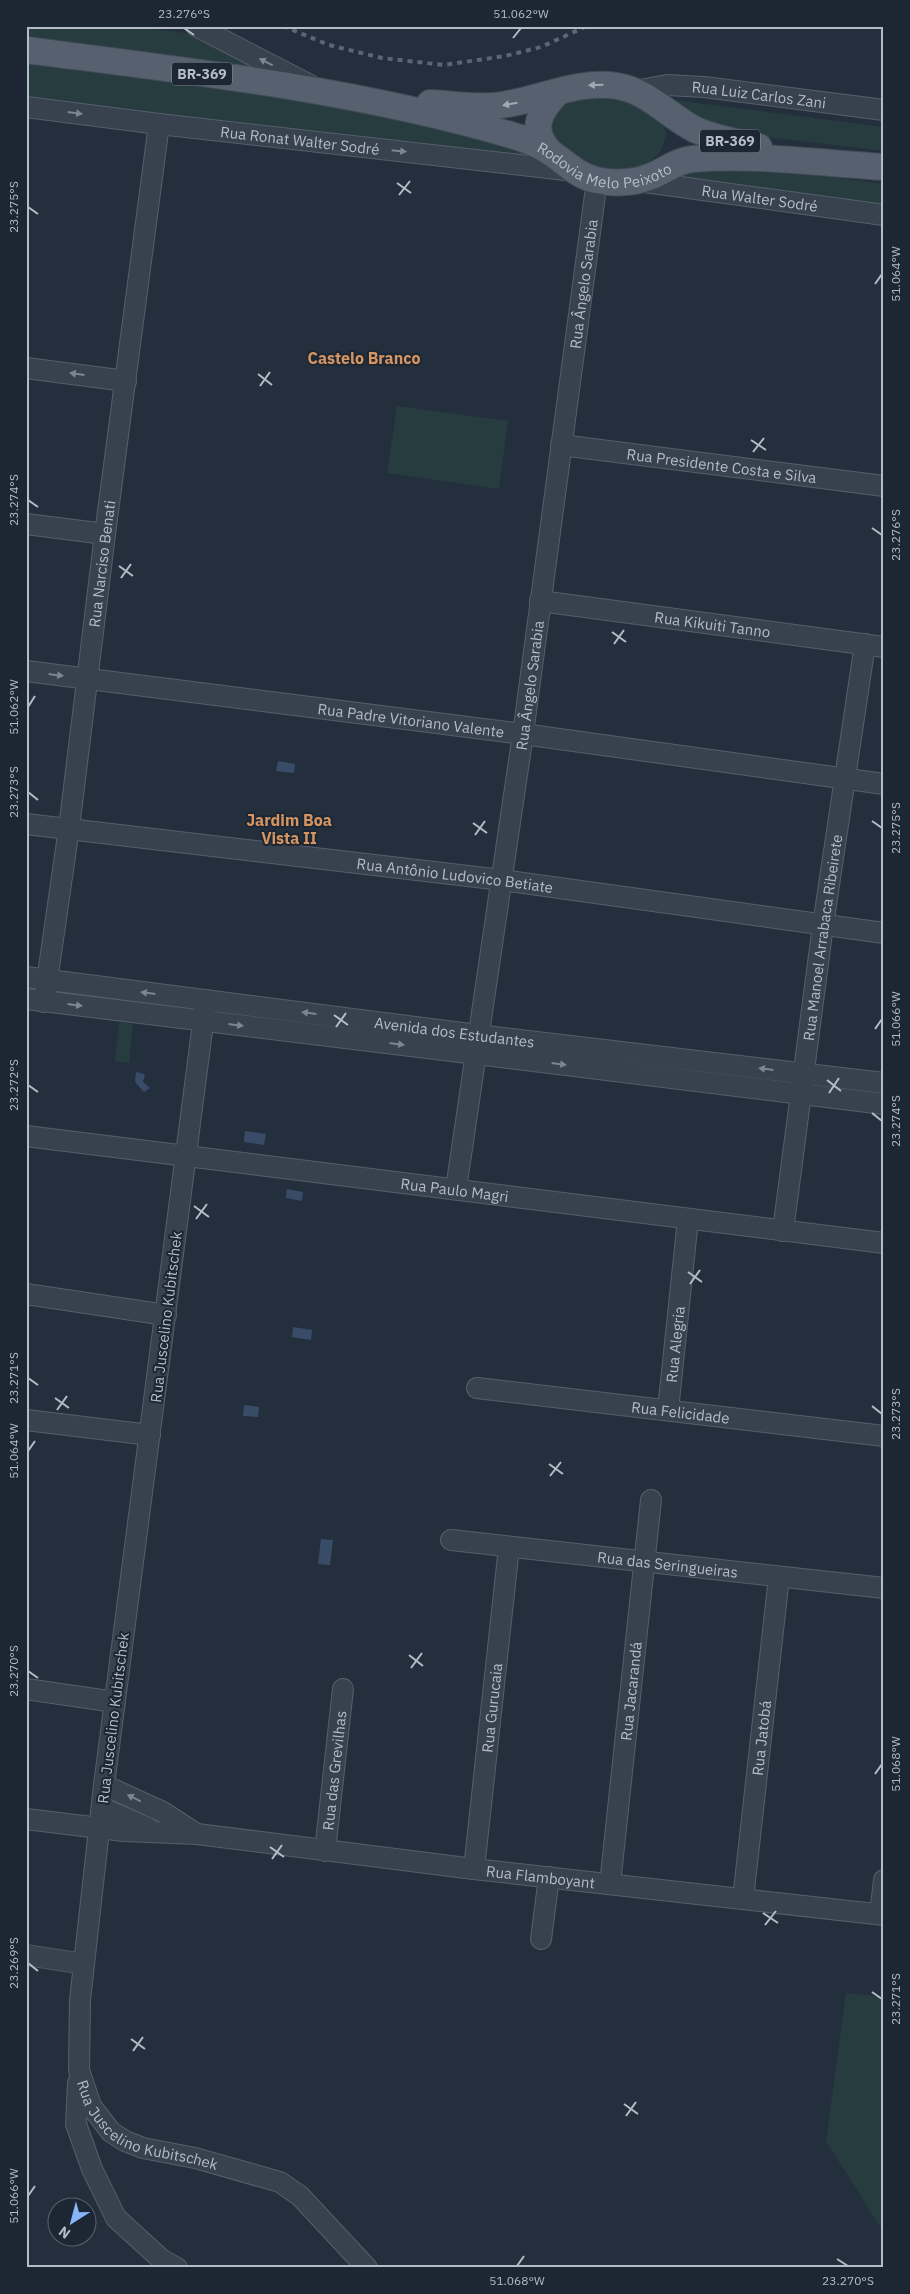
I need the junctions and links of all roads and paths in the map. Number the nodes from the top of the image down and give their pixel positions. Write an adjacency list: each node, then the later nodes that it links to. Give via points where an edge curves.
1 (196, 26): 5 (street, one-way to 1)
2 (26, 50): 5 (main road, Rodovia Melo Peixoto / BR-369)
3 (635, 91): 4 (main road, Rodovia Melo Peixoto / BR-369, one-way to 4, via 601,84 578,85); 8 (street, Rua Luiz Carlos Zani, via 667,85); 9 (main road, Rodovia Melo Peixoto / BR-369)
4 (558, 92): 6 (main road, Rodovia Melo Peixoto / BR-369, one-way to 6, via 500,106); 11 (main road, via 538,118 542,142)
5 (325, 93): 6 (main road, Rodovia Melo Peixoto / BR-369)
6 (377, 101): 11 (main road, Rodovia Melo Peixoto / BR-369, via 513,136)
7 (26, 107): 10 (street, Rua Ronat Walter Sodré, one-way to 10)
8 (884, 110)
9 (671, 115): 12 (main road, Rodovia Melo Peixoto / BR-369, via 696,130 729,140); 14 (main road, via 678,142 676,152)
10 (159, 124): 15 (street, Rua Ronat Walter Sodré, one-way to 15); 19 (street, Rua Narciso Benati)
11 (550, 152): 15 (main road, Rodovia Melo Peixoto / BR-369)
12 (837, 164): 13 (main road, Rodovia Melo Peixoto / BR-369); 14 (main road, Rodovia Melo Peixoto / BR-369, via 717,157 688,159)
13 (884, 167)
14 (659, 171): 16 (main road, Rodovia Melo Peixoto / BR-369)
15 (585, 175): 16 (main road, Rodovia Melo Peixoto / BR-369); 20 (street, Rua Ângelo Sarabia)
16 (635, 180): 17 (street, Rua Walter Sodré)
17 (884, 216)
18 (26, 368): 19 (street, one-way to 18)
19 (126, 381): 23 (street, Rua Narciso Benati)
20 (561, 445): 21 (street, Rua Presidente Costa e Silva); 24 (street, Rua Ângelo Sarabia)
21 (884, 486)
22 (26, 524): 23 (street)
23 (105, 534): 27 (street, Rua Narciso Benati)
24 (540, 601): 25 (street, Rua Kikuiti Tanno); 28 (street, Rua Ângelo Sarabia)
25 (874, 645): 29 (street, Rua Manoel Arrabaca Ribeirete)
26 (26, 671): 27 (street, Rua Padre Vitoriano Valente, one-way to 27)
27 (86, 679): 28 (street, Rua Padre Vitoriano Valente); 32 (street, Rua Narciso Benati)
28 (523, 734): 29 (street, Rua Padre Vitoriano Valente); 33 (street, Rua Ângelo Sarabia)
29 (844, 778): 30 (street, Rua Padre Vitoriano Valente); 34 (street, Rua Manoel Arrabaca Ribeirete)
30 (884, 784)
31 (26, 824): 32 (street, Rua Antônio Ludovico Betiate)
32 (69, 828): 33 (street, Rua Antônio Ludovico Betiate); 37 (street, Rua Narciso Benati)
33 (502, 880): 34 (street, Rua Antônio Ludovico Betiate); 41 (street, Rua Ângelo Sarabia)
34 (823, 925): 35 (street, Rua Antônio Ludovico Betiate); 42 (street, Rua Manoel Arrabaca Ribeirete)
35 (884, 933)
36 (26, 977): 37 (street, Avenida dos Estudantes)
37 (47, 980): 38 (street, Rua Narciso Benati); 39 (street, Avenida dos Estudantes, one-way to 37)
38 (35, 1000): 40 (street, Avenida dos Estudantes, one-way to 40)
39 (206, 1000): 40 (street, Rua Juscelino Kubitschek); 41 (street, Avenida dos Estudantes, one-way to 39)
40 (204, 1021): 41 (street, Avenida dos Estudantes, one-way to 41); 47 (street, Rua Juscelino Kubitschek)
41 (476, 1044): 42 (street, Avenida dos Estudantes, one-way to 41); 44 (street, Avenida dos Estudantes, one-way to 44); 48 (street, Rua Ângelo Sarabia)
42 (805, 1073): 43 (street, Avenida dos Estudantes); 44 (street, Rua Manoel Arrabaca Ribeirete)
43 (884, 1083)
44 (801, 1094): 45 (street, Avenida dos Estudantes); 50 (street, Rua Manoel Arrabaca Ribeirete)
45 (884, 1104)
46 (26, 1136): 47 (street, Rua Paulo Magri)
47 (186, 1155): 48 (street, Rua Paulo Magri); 53 (street, Rua Juscelino Kubitschek)
48 (456, 1189): 49 (street, Rua Paulo Magri)
49 (688, 1219): 50 (street, Rua Paulo Magri); 55 (street, Rua Alegria)
50 (783, 1230): 51 (street, Rua Paulo Magri)
51 (884, 1243)
52 (26, 1294): 53 (street)
53 (166, 1315): 57 (street, Rua Juscelino Kubitschek)
54 (477, 1388): 55 (street, Rua Felicidade)
55 (668, 1410): 58 (street, Rua Felicidade)
56 (26, 1420): 57 (street)
57 (150, 1435): 67 (street, Rua Juscelino Kubitschek)
58 (884, 1436)
59 (651, 1500): 62 (street, Rua Jacarandá)
60 (451, 1540): 61 (street, Rua das Seringueiras)
61 (509, 1547): 62 (street, Rua das Seringueiras); 75 (street, Rua Gurucaia)
62 (644, 1562): 63 (street, Rua das Seringueiras); 78 (street, Rua Jacarandá)
63 (779, 1577): 64 (street, Rua das Seringueiras); 79 (street, Rua Jatobá)
64 (884, 1588)
65 (343, 1688): 74 (street, Rua das Grevilhas)
66 (26, 1689): 67 (street)
67 (115, 1702): 68 (street, Rua Juscelino Kubitschek)
68 (104, 1785): 69 (street, Rua Juscelino Kubitschek); 73 (street, one-way to 68, via 163,1812)
69 (102, 1808): 71 (street, Rua Juscelino Kubitschek); 72 (street)
70 (26, 1819): 71 (street, Rua Flamboyant)
71 (101, 1829): 72 (street, Rua Flamboyant); 83 (street, Rua Juscelino Kubitschek)
72 (157, 1832): 73 (street, Rua Flamboyant)
73 (197, 1834): 74 (street, Rua Flamboyant)
74 (326, 1851): 75 (street, Rua Flamboyant)
75 (474, 1869): 76 (street, Rua Flamboyant)
76 (549, 1877): 78 (street, Rua Flamboyant); 81 (street)
77 (884, 1880): 80 (street)
78 (610, 1884): 79 (street, Rua Flamboyant)
79 (744, 1899): 80 (street, Rua Flamboyant)
80 (882, 1914)
81 (541, 1939)
82 (26, 1956): 83 (street)
83 (84, 1964): 84 (street, Rua Juscelino Kubitschek)
84 (79, 2070): 85 (street, via 76,2124 92,2169 116,2218 160,2260); 86 (street, Rua Juscelino Kubitschek, via 90,2106 112,2132 125,2141 280,2182 300,2196)
85 (178, 2268)
86 (367, 2268)

